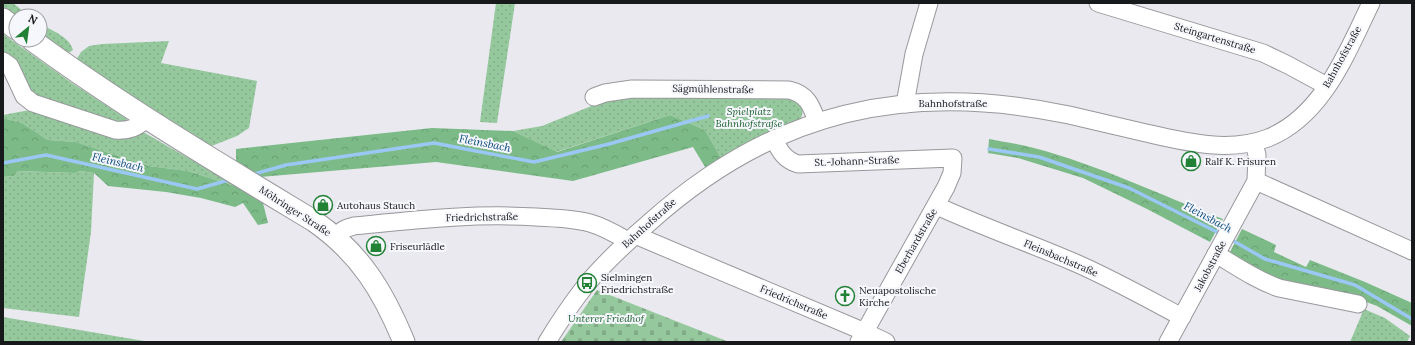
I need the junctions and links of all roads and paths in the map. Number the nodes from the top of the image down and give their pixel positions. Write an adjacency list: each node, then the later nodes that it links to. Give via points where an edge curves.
1 (929, 3): 8 (street, via 914,54)
2 (1098, 3): 6 (street, Steingartenstraße, via 1263,53)
3 (1371, 3): 6 (street, Bahnhofstraße)
4 (43, 48): 9 (main road, Möhringer Straße)
5 (3, 61): 9 (street, via 10,66 24,96 33,103 115,130 133,129)
6 (1327, 86): 12 (street, Bahnhofstraße, via 1310,108 1291,126)
7 (594, 97): 10 (street, Sägmühlenstraße, via 632,88 789,90 804,96)
8 (905, 104): 10 (street, Bahnhofstraße, via 857,111); 12 (street, Bahnhofstraße, via 950,101 990,103 1043,110 1208,145)
9 (147, 118): 16 (main road, Möhringer Straße)
10 (817, 121): 11 (street, Bahnhofstraße)
11 (774, 139): 13 (street, St.-Johann-Straße, via 784,157 798,164); 17 (street, Bahnhofstraße, via 708,176 675,200)
12 (1254, 143): 14 (street, Jakobstraße, via 1257,155)
13 (953, 158): 15 (street, Eberhardstraße, via 952,173)
14 (1256, 181): 18 (street, Jakobstraße); 19 (street)
15 (937, 206): 21 (street, Fleinsbachstraße, via 1078,264); 22 (street, Eberhardstraße)
16 (336, 237): 17 (street, Friedrichstraße, via 341,231 354,226 494,215 575,220); 23 (main road, Möhringer Straße, via 356,258 382,294)
17 (632, 238): 22 (street, Friedrichstraße); 24 (street, Bahnhofstraße, via 587,283)
18 (1218, 251): 20 (street, via 1256,278 1278,288); 21 (street, Jakobstraße)
19 (1412, 251)
20 (1358, 304)
21 (1182, 317): 26 (street, Jakobstraße)
22 (862, 337): 25 (street, Friedrichstraße)
23 (404, 342)
24 (547, 342)
25 (886, 342)
26 (1168, 342)

